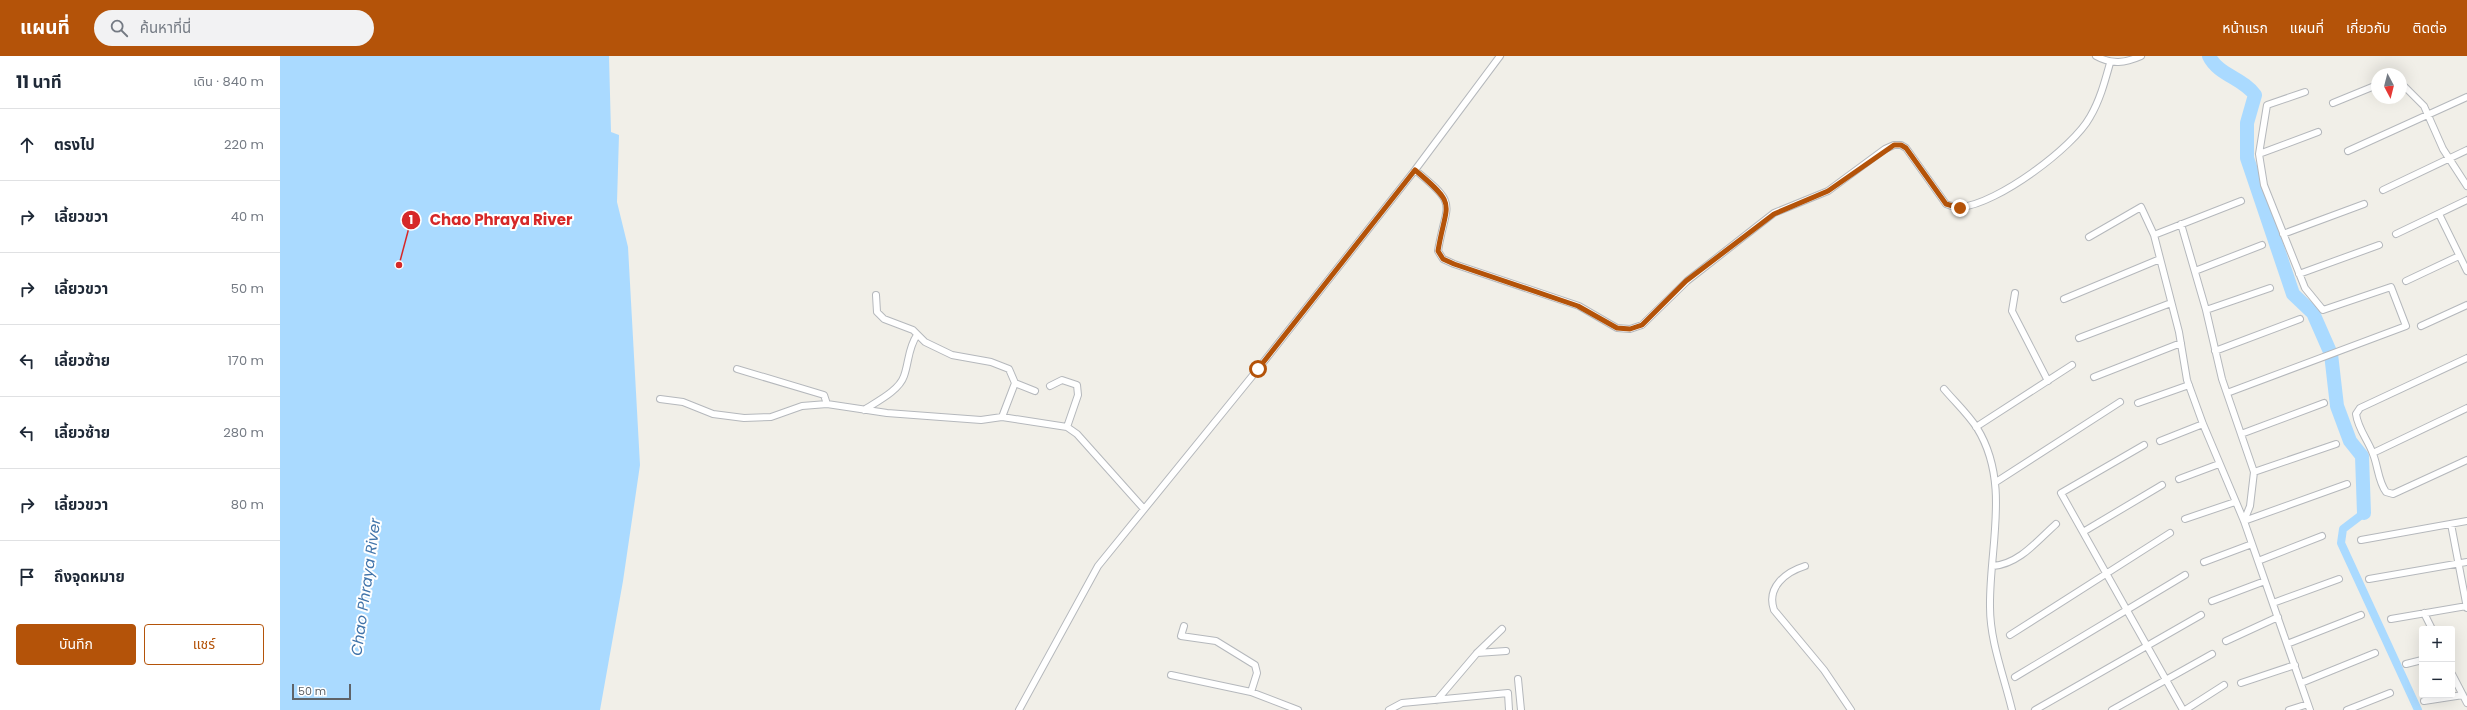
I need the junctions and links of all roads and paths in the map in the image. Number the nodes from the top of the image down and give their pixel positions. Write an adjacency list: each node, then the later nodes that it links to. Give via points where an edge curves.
1 (1500, 56): 16 (street)
2 (2096, 56): 4 (street)
3 (2141, 56): 4 (street)
4 (2110, 63): 16 (street, via 2090,118 2076,135 2029,174 1993,198 1960,208 1946,204 1906,148 1894,145 1828,191 1774,214 1686,281 1642,325 1630,329 1617,328 1578,306 1473,272 1443,259 1438,251 1447,204 1441,193)
5 (2371, 87): 9 (street)
6 (2407, 88): 10 (street, via 2416,96)
7 (2305, 92): 14 (street, via 2267,105)
8 (2467, 97): 10 (street)
9 (2333, 103)
10 (2429, 115): 13 (street); 15 (street)
11 (2318, 132): 14 (street)
12 (2467, 150): 15 (street)
13 (2348, 151)
14 (2259, 154): 24 (street, via 2264,185)
15 (2448, 158): 17 (street); 18 (street)
16 (1415, 170): 84 (street)
17 (2467, 186)
18 (2383, 190)
19 (2467, 200): 22 (street)
20 (2241, 201): 23 (street)
21 (2364, 204): 24 (street)
22 (2439, 214): 25 (street); 30 (street)
23 (2181, 224): 26 (street); 32 (street)
24 (2283, 234): 34 (street)
25 (2396, 234)
26 (2154, 235): 27 (street, via 2141,207); 31 (street)
27 (2089, 237)
28 (2262, 245): 32 (street)
29 (2379, 245): 34 (street)
30 (2460, 256): 33 (street); 35 (street)
31 (2160, 259): 39 (street); 40 (street)
32 (2195, 271): 42 (street)
33 (2467, 271)
34 (2299, 274): 59 (street, via 2305,288 2323,310 2391,288 2406,326)
35 (2406, 281)
36 (2270, 288): 42 (street)
37 (2015, 293): 53 (street, via 2012,312)
38 (876, 294): 45 (street, via 877,312 884,319 913,330)
39 (2064, 299)
40 (2171, 303): 46 (street); 47 (street)
41 (2467, 305): 44 (street)
42 (2206, 310): 48 (street)
43 (2300, 320): 48 (street)
44 (2421, 326)
45 (917, 335): 54 (street, via 952,355 991,362 1009,369); 66 (street, via 910,347 902,380)
46 (2079, 338)
47 (2181, 342): 52 (street); 55 (street)
48 (2216, 351): 59 (street)
49 (2467, 358): 75 (street, via 2360,408 2356,414 2357,423)
50 (2072, 365): 53 (street)
51 (737, 369): 64 (street, via 824,396)
52 (2094, 377)
53 (2048, 381): 70 (street)
54 (1015, 383): 58 (street); 67 (street)
55 (2189, 385): 62 (street); 68 (street)
56 (1050, 386): 69 (street, via 1062,380 1077,384 1078,395)
57 (1944, 389): 70 (street)
58 (1035, 391)
59 (2227, 393): 71 (street)
60 (660, 399): 64 (street, via 683,402 713,414 744,418 772,417 802,406)
61 (2120, 402): 80 (street)
62 (2138, 403)
63 (2324, 403): 71 (street)
64 (827, 404): 66 (street)
65 (2467, 408): 75 (street)
66 (864, 410): 67 (street, via 981,420)
67 (1002, 417): 69 (street)
68 (2203, 424): 72 (street); 77 (street)
69 (1067, 427): 84 (street, via 1077,434)
70 (1976, 428): 80 (street, via 1989,455)
71 (2241, 434): 78 (street)
72 (2160, 441)
73 (2336, 444): 78 (street)
74 (2144, 445): 90 (street, via 2061,493)
75 (2373, 453): 76 (street, via 2382,487 2392,494)
76 (2467, 460)
77 (2219, 464): 79 (street); 83 (street)
78 (2254, 472): 86 (street, via 2250,506)
79 (2179, 479)
80 (1996, 482): 100 (street)
81 (2346, 484): 86 (street)
82 (2162, 486): 90 (street)
83 (2235, 502): 85 (street); 86 (street)
84 (1144, 509): 144 (street, via 1098,566)
85 (2185, 519)
86 (2244, 521): 94 (street)
87 (2467, 521): 89 (street)
88 (2056, 524): 100 (street, via 2016,559 2004,565)
89 (2451, 524): 93 (street); 98 (street)
90 (2083, 532): 101 (street)
91 (2170, 532): 101 (street)
92 (2322, 536): 95 (street)
93 (2362, 540)
94 (2252, 544): 95 (street); 96 (street)
95 (2258, 561): 105 (street)
96 (2204, 562)
97 (2467, 562): 98 (street)
98 (2458, 564): 104 (street); 108 (street)
99 (1806, 566): 149 (street, via 1793,570 1776,585 1771,601 1774,610 1824,670)
100 (1993, 566): 150 (street, via 1990,607 1992,634)
101 (2106, 573): 109 (street); 118 (street)
102 (2185, 575): 109 (street)
103 (2340, 579): 107 (street)
104 (2369, 579)
105 (2265, 581): 106 (street); 107 (street)
106 (2212, 601)
107 (2273, 603): 113 (street)
108 (2467, 607): 110 (street)
109 (2126, 610): 121 (street); 130 (street)
110 (2424, 613): 114 (street); 116 (street)
111 (2201, 615): 121 (street)
112 (2361, 615): 120 (street)
113 (2278, 618): 119 (street); 120 (street)
114 (2391, 619)
115 (1184, 626): 137 (street, via 1181,636 1216,641 1255,665 1257,673)
116 (2430, 626)
117 (1502, 629): 123 (street)
118 (2010, 634)
119 (2226, 640)
120 (2287, 644): 128 (street)
121 (2147, 646): 132 (street); 151 (street)
122 (1506, 651): 123 (street)
123 (1477, 653): 140 (street)
124 (2375, 653): 135 (street)
125 (2212, 654): 132 (street)
126 (2419, 661): 127 (street)
127 (2406, 664)
128 (2295, 665): 134 (street); 135 (street)
129 (1170, 675): 137 (street)
130 (2015, 676)
131 (1518, 679): 148 (street)
132 (2165, 680): 152 (street); 153 (street)
133 (2455, 680): 139 (street)
134 (2241, 683)
135 (2301, 683): 143 (street)
136 (2224, 685): 153 (street)
137 (1251, 692): 145 (street)
138 (2390, 693): 155 (street)
139 (2463, 695): 141 (street); 142 (street)
140 (1437, 700): 146 (street, via 1402,703); 147 (street, via 1508,693)
141 (2424, 701)
142 (2467, 703)
143 (2309, 707): 154 (street)
144 (1019, 710)
145 (1298, 710)
146 (1388, 710)
147 (1509, 710)
148 (1521, 710)
149 (1851, 710)
150 (2012, 710)
151 (2035, 710)
152 (2112, 710)
153 (2184, 710)
154 (2289, 710)
155 (2346, 710)

